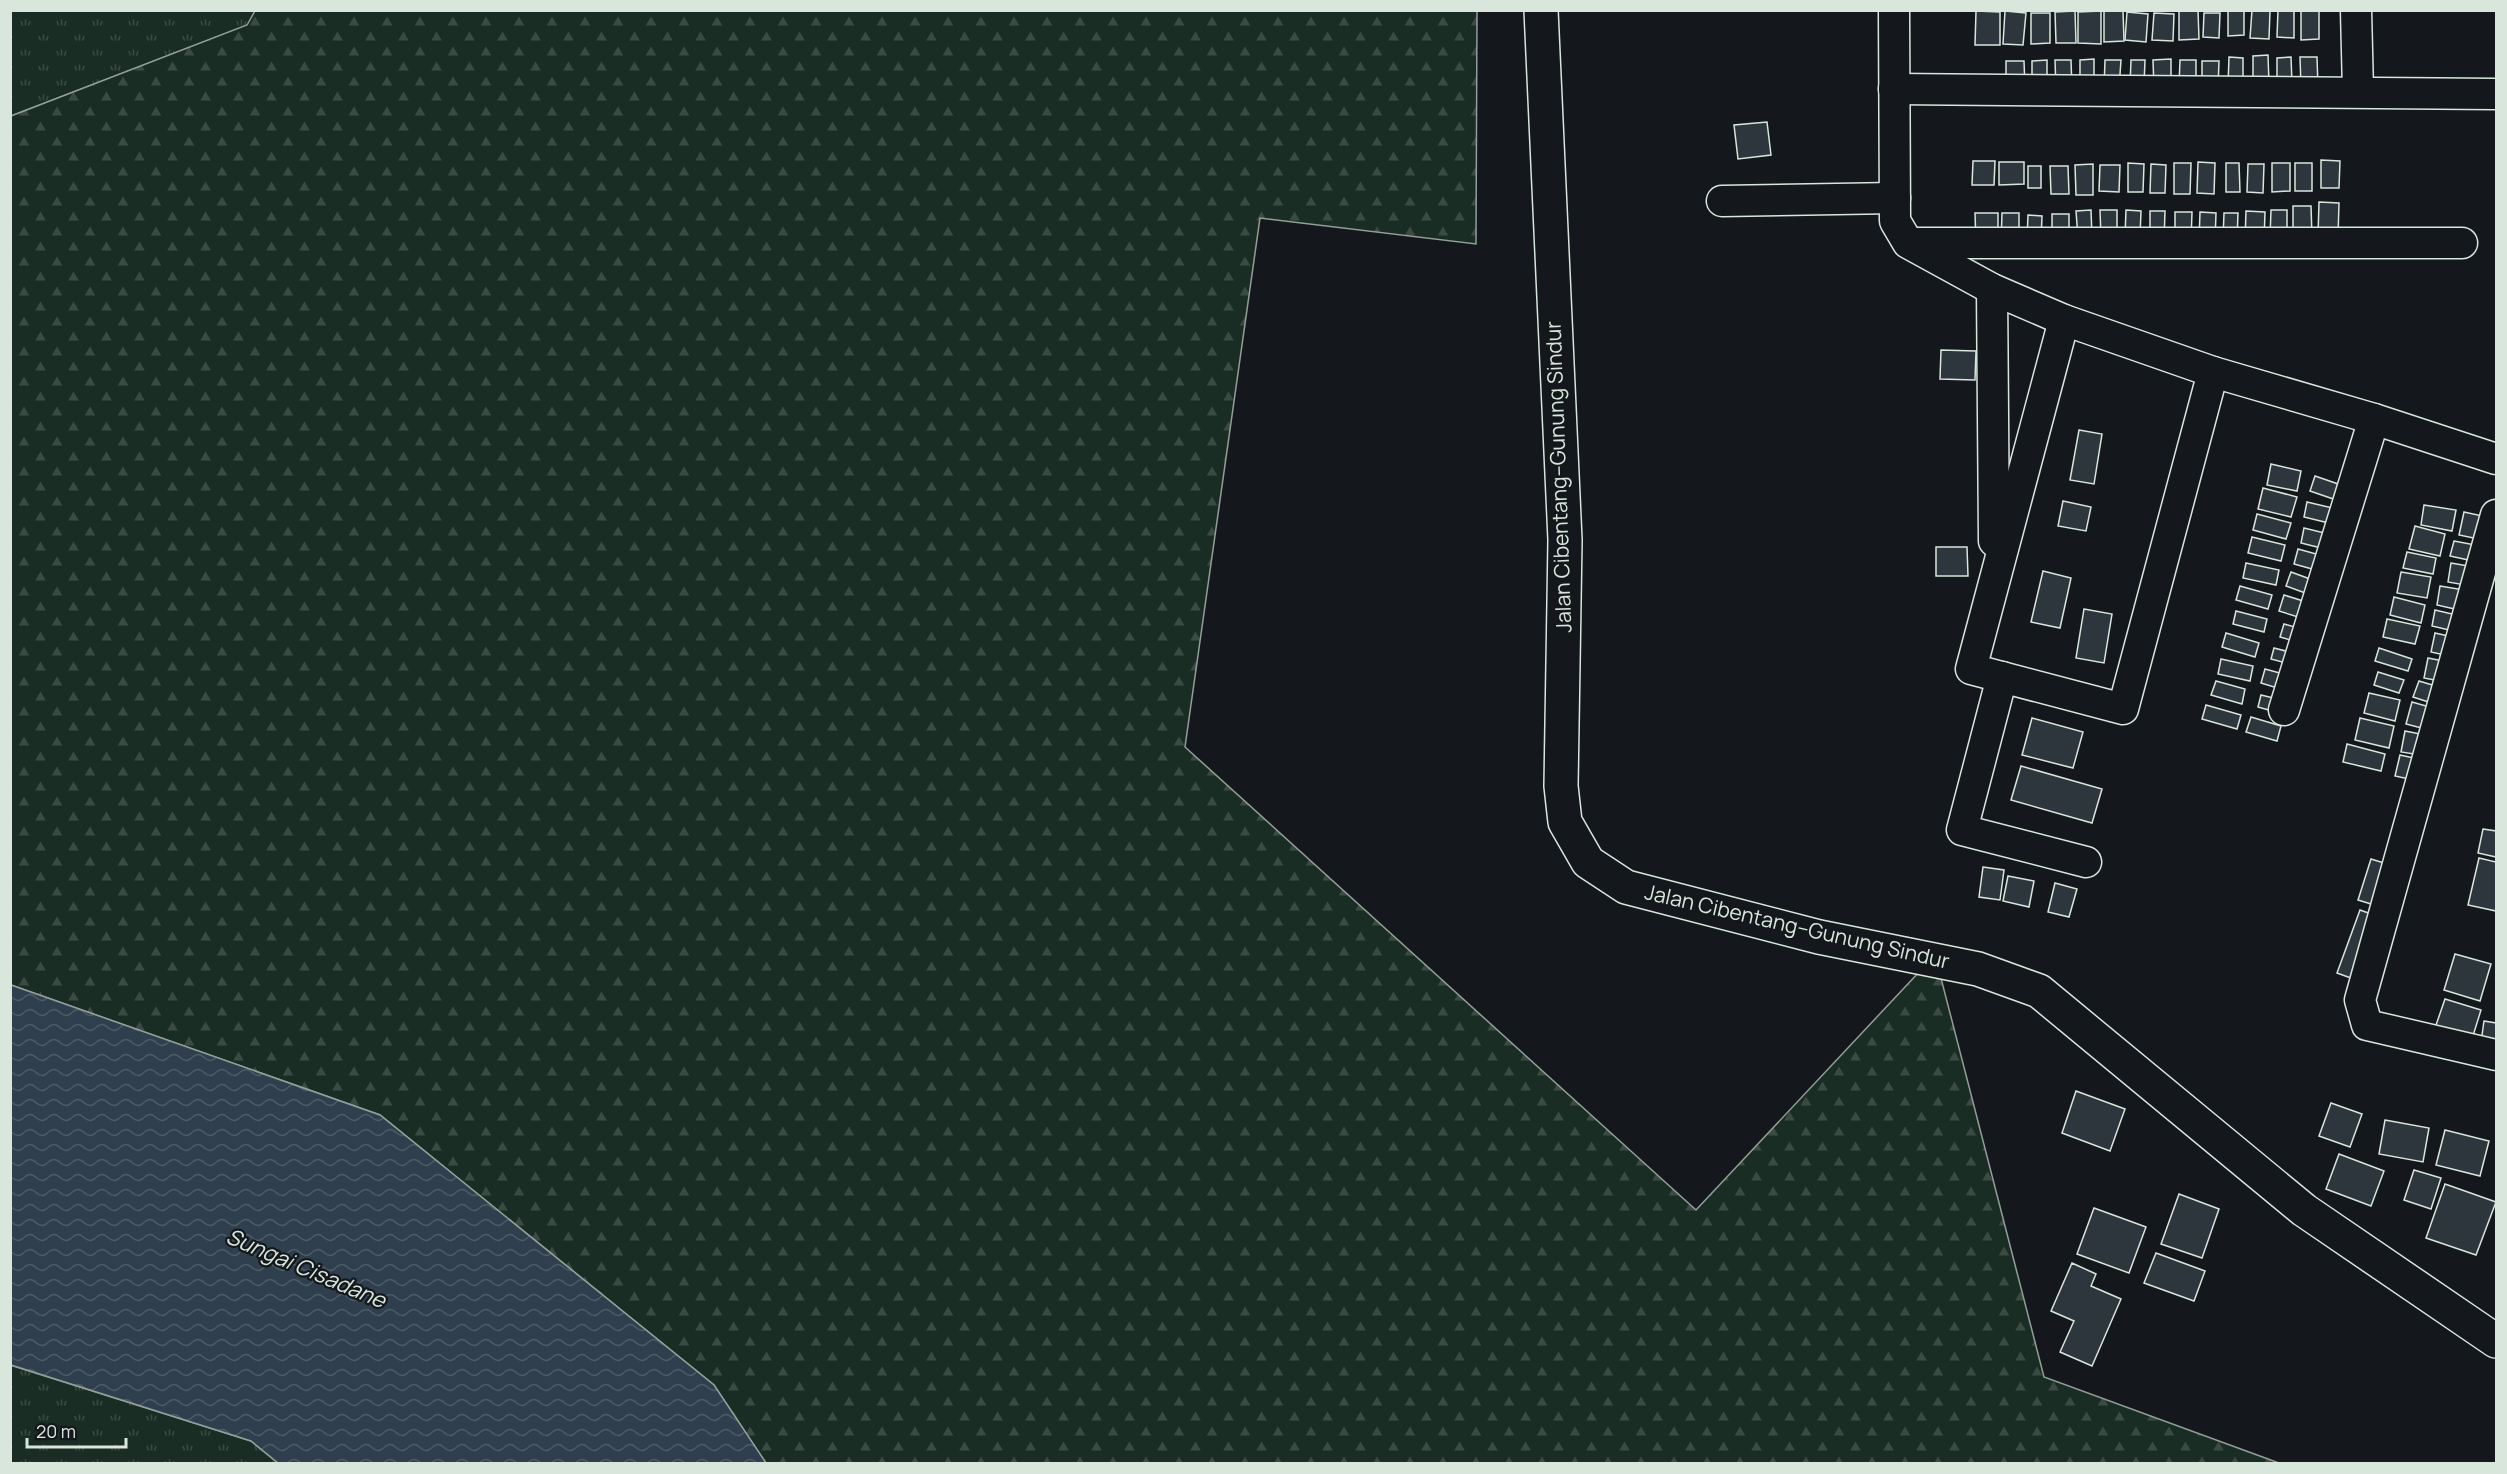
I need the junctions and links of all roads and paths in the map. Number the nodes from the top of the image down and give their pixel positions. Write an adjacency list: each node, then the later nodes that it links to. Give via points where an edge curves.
1 (1541, 10): 22 (street, Jalan Cibentang–Gunung Sindur, via 1565,540 1561,786 1565,822 1588,862 1626,887 1819,937 1978,969 2039,991 2304,1210)
2 (1894, 10): 4 (street)
3 (2356, 10): 5 (street)
4 (1894, 89): 5 (street); 7 (street)
5 (2358, 92): 6 (street)
6 (2496, 94)
7 (1894, 198): 8 (street); 9 (street, via 1895,221)
8 (1722, 201)
9 (1908, 243): 10 (street); 11 (street)
10 (2462, 243)
11 (1992, 289): 12 (street); 17 (street)
12 (2064, 320): 13 (street); 17 (street)
13 (2213, 372): 14 (street); 18 (street, via 2123,709)
14 (2374, 419): 15 (street); 19 (street)
15 (2496, 459)
16 (2496, 516): 21 (street, via 2360,1000 2367,1025)
17 (1995, 580): 18 (street, via 1971,669)
18 (2002, 677): 20 (street, via 1962,830)
19 (2284, 710)
20 (2086, 862)
21 (2496, 1055)
22 (2496, 1341)

